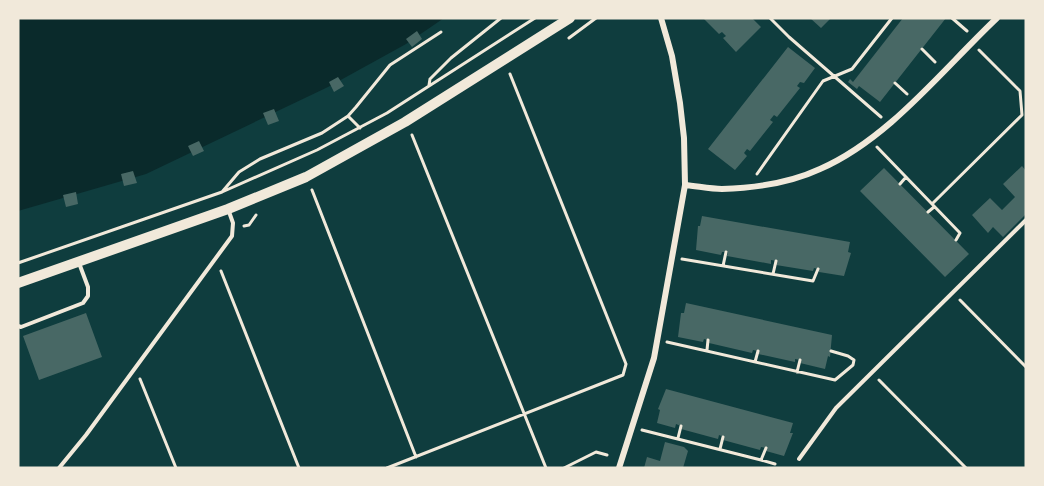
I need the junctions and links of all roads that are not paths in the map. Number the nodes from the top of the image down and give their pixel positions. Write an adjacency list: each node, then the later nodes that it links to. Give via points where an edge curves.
1 (570, 18): 5 (main road, via 357,150 306,177)
2 (661, 18): 4 (street, via 680,103)
3 (997, 18): 4 (street, via 889,124 822,169 802,177 743,187)
4 (685, 185): 12 (street, via 654,358)
5 (228, 209): 7 (main road); 11 (lane, via 232,236)
6 (1026, 220): 10 (lane, via 836,408)
7 (79, 262): 8 (main road); 9 (lane, via 88,287 88,296 82,303)
8 (18, 283)
9 (18, 326)
10 (799, 459)
11 (59, 468)
12 (619, 468)

